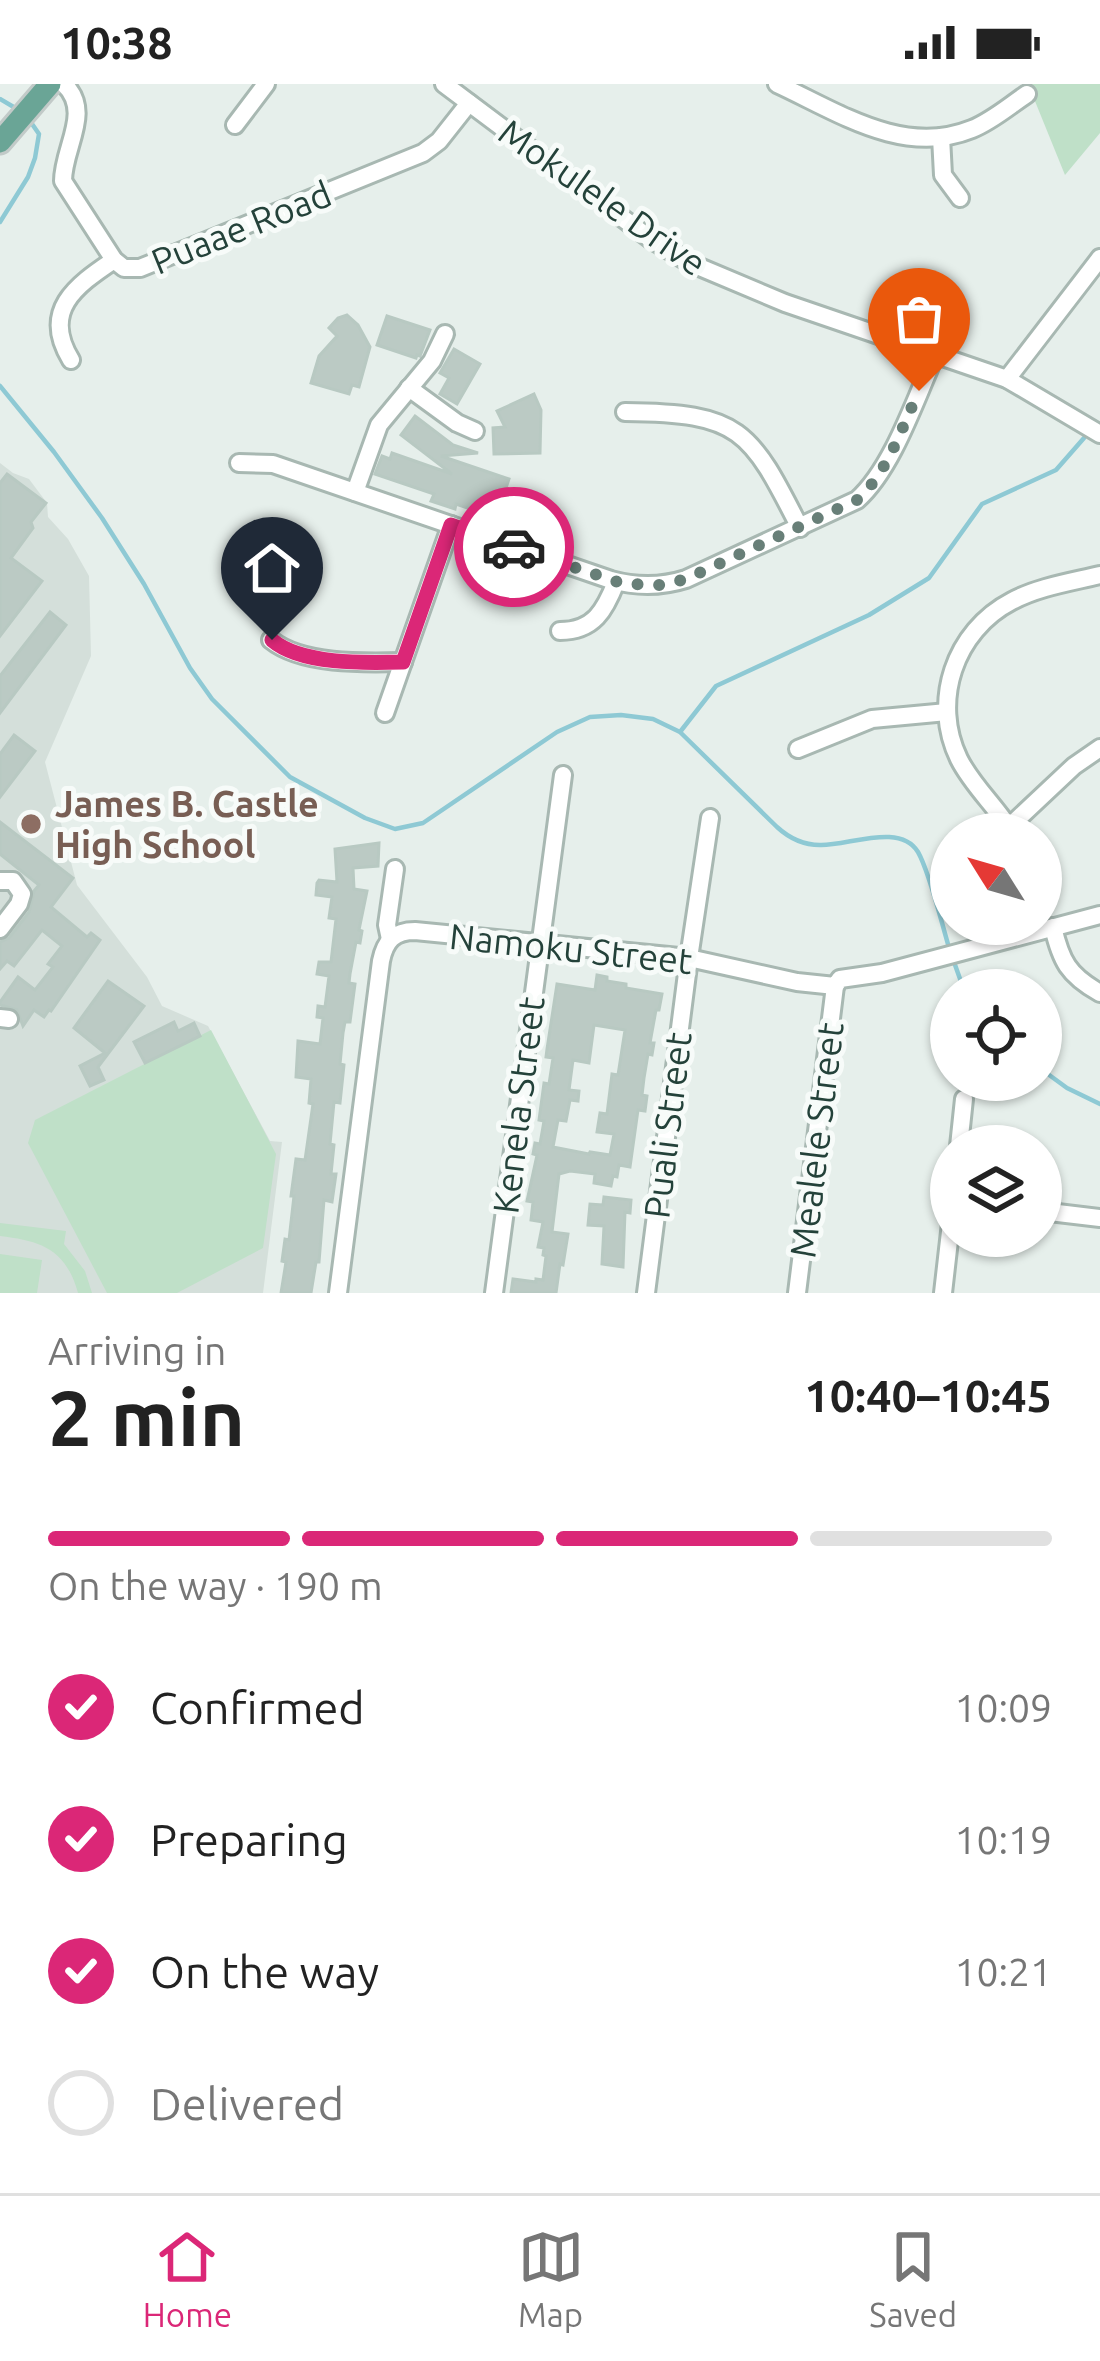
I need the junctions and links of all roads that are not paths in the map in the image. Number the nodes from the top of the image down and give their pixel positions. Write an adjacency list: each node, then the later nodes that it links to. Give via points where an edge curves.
1 (50, 84): 10 (main road)
2 (64, 84): 13 (street, Puaae Road, via 78,116 63,181)
3 (266, 84): 8 (street)
4 (444, 84): 7 (street, Mokulele Drive)
5 (777, 84): 9 (street, via 884,133)
6 (1027, 94): 9 (street, via 986,122)
7 (469, 103): 13 (street, Puaae Road, via 439,141 414,157 140,268); 15 (street, Mokulele Drive, via 690,263)
8 (235, 125)
9 (941, 137): 11 (street, via 943,175)
10 (0, 142)
11 (960, 199)
12 (1100, 258): 17 (street)
13 (114, 260): 16 (street, via 64,303 60,332)
14 (446, 334): 18 (street)
15 (936, 353): 17 (street, Mokulele Drive); 25 (street, via 870,488)
16 (71, 360)
17 (1007, 379): 21 (street, Mokulele Drive)
18 (409, 388): 20 (street); 23 (street, via 374,435)
19 (625, 412): 25 (street, via 696,415 732,430 763,458)
20 (475, 431)
21 (1100, 434)
22 (239, 463): 23 (street, via 273,464)
23 (355, 492): 24 (street)
24 (451, 525): 27 (street); 30 (street)
25 (800, 528): 27 (street, via 675,583)
26 (1100, 575): 31 (street, via 1025,595 986,619 958,656)
27 (616, 582): 28 (street, via 595,621)
28 (560, 631)
29 (272, 640): 30 (street, via 298,655)
30 (403, 662): 32 (street)
31 (947, 712): 34 (street, via 872,718); 36 (street, via 963,766)
32 (385, 713)
33 (1100, 748): 37 (street)
34 (798, 749)
35 (563, 775): 45 (street, Kenela Street)
36 (998, 813)
37 (1028, 813)
38 (710, 818): 48 (street, Puali Street)
39 (395, 869): 44 (street)
40 (0, 881): 43 (street, via 13,881 22,894)
41 (1100, 915): 42 (street, Namoku Street)
42 (1062, 921)
43 (0, 929)
44 (390, 939): 45 (street, Namoku Street, via 415,931); 54 (street)
45 (539, 944): 48 (street, Namoku Street); 55 (street, Kenela Street)
46 (984, 945): 49 (street, Namoku Street)
47 (1055, 945): 50 (street, via 1067,967)
48 (688, 958): 49 (street, Namoku Street); 56 (street, Puali Street)
49 (836, 986): 57 (street, Mealele Street)
50 (1100, 993)
51 (1062, 1213): 52 (street)
52 (1100, 1218)
53 (947, 1257): 58 (street)
54 (338, 1293)
55 (494, 1293)
56 (646, 1293)
57 (797, 1293)
58 (943, 1293)

